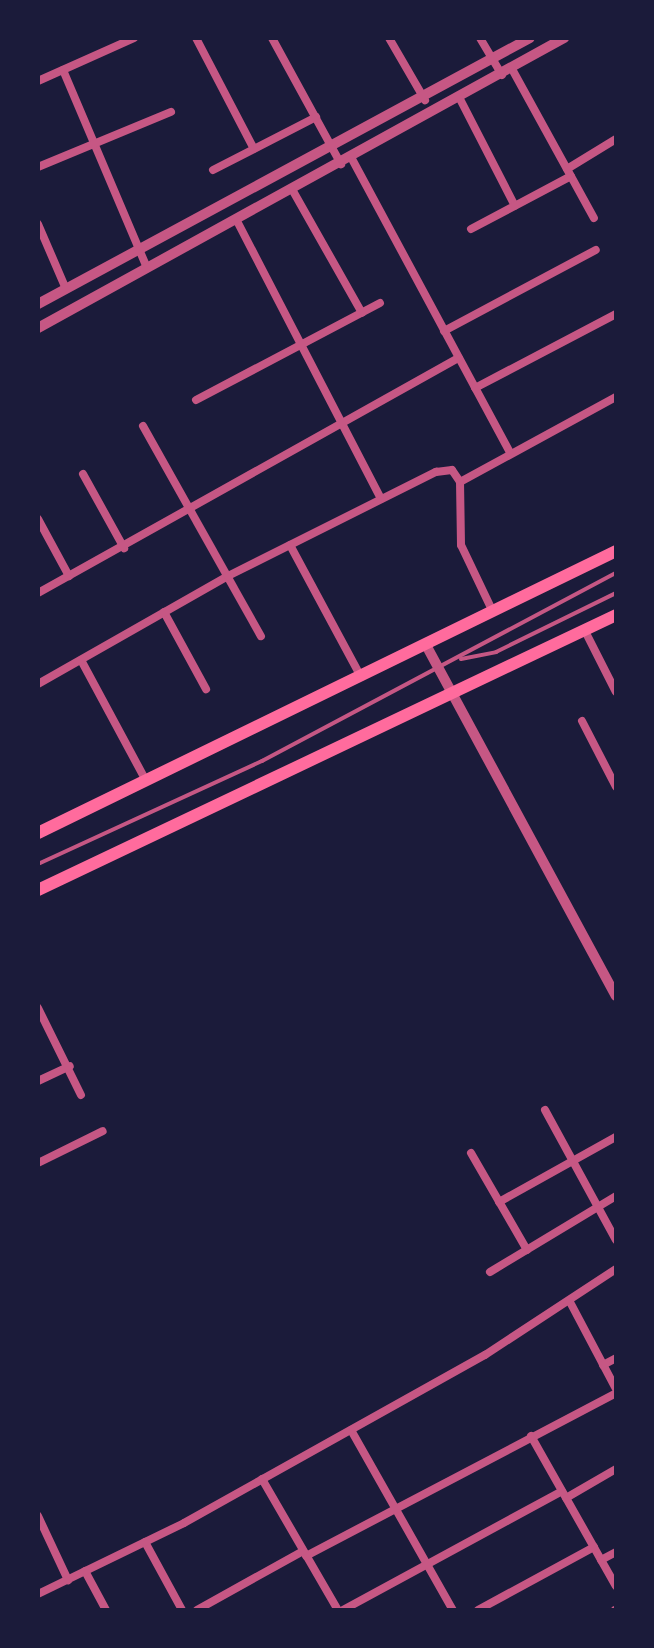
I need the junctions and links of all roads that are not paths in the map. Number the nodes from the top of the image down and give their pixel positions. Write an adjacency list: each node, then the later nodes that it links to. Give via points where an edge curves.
1 (134, 38): 9 (street)
2 (196, 38): 19 (street)
3 (272, 38): 15 (street)
4 (389, 38): 13 (street)
5 (480, 38): 8 (street)
6 (530, 38): 8 (street)
7 (564, 38): 10 (street)
8 (493, 60): 10 (street); 13 (street)
9 (63, 70): 11 (street); 17 (street)
10 (507, 72): 12 (street); 23 (street)
11 (38, 81)
12 (460, 99): 20 (street); 25 (street)
13 (425, 100): 18 (street)
14 (171, 112): 17 (street)
15 (316, 117): 18 (street); 19 (street)
16 (616, 139): 23 (street)
17 (95, 144): 21 (street); 30 (street)
18 (333, 148): 20 (street); 30 (street)
19 (254, 149): 22 (street)
20 (347, 162): 24 (street); 39 (street)
21 (38, 167)
22 (213, 170)
23 (569, 172): 25 (street); 26 (street)
24 (293, 191): 27 (street); 36 (street)
25 (515, 206): 29 (street)
26 (594, 218)
27 (237, 221): 32 (street); 40 (street)
28 (38, 224): 33 (street)
29 (471, 229)
30 (139, 249): 32 (street); 33 (street)
31 (596, 250): 39 (street)
32 (147, 268): 38 (street)
33 (66, 289): 35 (street)
34 (380, 303): 36 (street)
35 (38, 304)
36 (362, 313): 40 (street)
37 (616, 314): 42 (street)
38 (38, 328)
39 (444, 331): 41 (street)
40 (302, 346): 44 (street); 45 (street)
41 (459, 358): 42 (street); 45 (street)
42 (475, 388): 47 (street)
43 (616, 397): 47 (street)
44 (196, 400)
45 (341, 421): 50 (street); 51 (street)
46 (143, 426): 51 (street)
47 (509, 451): 49 (street)
48 (83, 474): 54 (street)
49 (460, 482): 50 (street, via 442,469); 62 (street, via 461,545)
50 (381, 499): 53 (street)
51 (189, 510): 54 (street); 58 (street)
52 (38, 519): 57 (street)
53 (290, 545): 58 (street); 70 (street)
54 (124, 548): 57 (street)
55 (616, 551): 62 (main road)
56 (616, 573): 68 (lane, via 497,631)
57 (69, 576): 59 (street)
58 (228, 576): 61 (street); 65 (street)
59 (38, 593)
60 (616, 593): 68 (lane, via 496,652)
61 (164, 612): 67 (street); 72 (street)
62 (493, 612): 66 (main road)
63 (616, 615): 64 (main road)
64 (585, 631): 73 (street); 74 (main road)
65 (261, 636)
66 (426, 645): 69 (street); 70 (main road)
67 (81, 660): 71 (street); 76 (street)
68 (457, 660): 69 (lane)
69 (439, 670): 74 (street); 79 (lane)
70 (361, 677): 76 (main road)
71 (38, 684)
72 (206, 689)
73 (616, 692)
74 (453, 695): 80 (main road); 81 (street)
75 (582, 721): 77 (street)
76 (145, 779): 78 (main road)
77 (616, 787)
78 (38, 833)
79 (38, 864)
80 (38, 890)
81 (616, 996)
82 (38, 1008): 83 (street)
83 (70, 1066): 84 (street); 85 (street)
84 (38, 1081)
85 (81, 1095)
86 (545, 1110): 90 (street)
87 (103, 1131): 91 (street)
88 (616, 1137): 90 (street)
89 (471, 1153): 93 (street)
90 (573, 1162): 93 (street); 94 (street)
91 (38, 1163)
92 (616, 1196): 94 (street)
93 (499, 1202): 96 (street)
94 (598, 1207): 95 (street); 96 (street)
95 (616, 1240)
96 (527, 1250): 98 (street)
97 (616, 1269): 99 (street)
98 (490, 1272)
99 (570, 1302): 101 (street); 103 (street)
100 (616, 1358): 101 (street)
101 (603, 1365): 102 (street)
102 (616, 1391): 104 (street)
103 (351, 1430): 106 (street); 108 (street)
104 (531, 1436): 107 (street); 108 (street)
105 (616, 1469): 107 (street)
106 (262, 1479): 110 (street); 113 (street)
107 (564, 1494): 111 (street); 115 (street)
108 (394, 1505): 113 (street); 115 (street)
109 (38, 1516): 117 (street)
110 (145, 1542): 116 (street); 122 (street)
111 (594, 1547): 114 (street); 125 (street)
112 (616, 1552): 114 (street)
113 (305, 1553): 120 (street); 123 (street)
114 (601, 1560): 118 (street)
115 (428, 1566): 120 (street); 124 (street)
116 (85, 1571): 117 (street); 121 (street)
117 (68, 1580): 119 (street)
118 (616, 1586)
119 (38, 1594)
120 (336, 1609)
121 (106, 1610)
122 (182, 1610)
123 (197, 1610)
124 (453, 1610)
125 (478, 1610)

